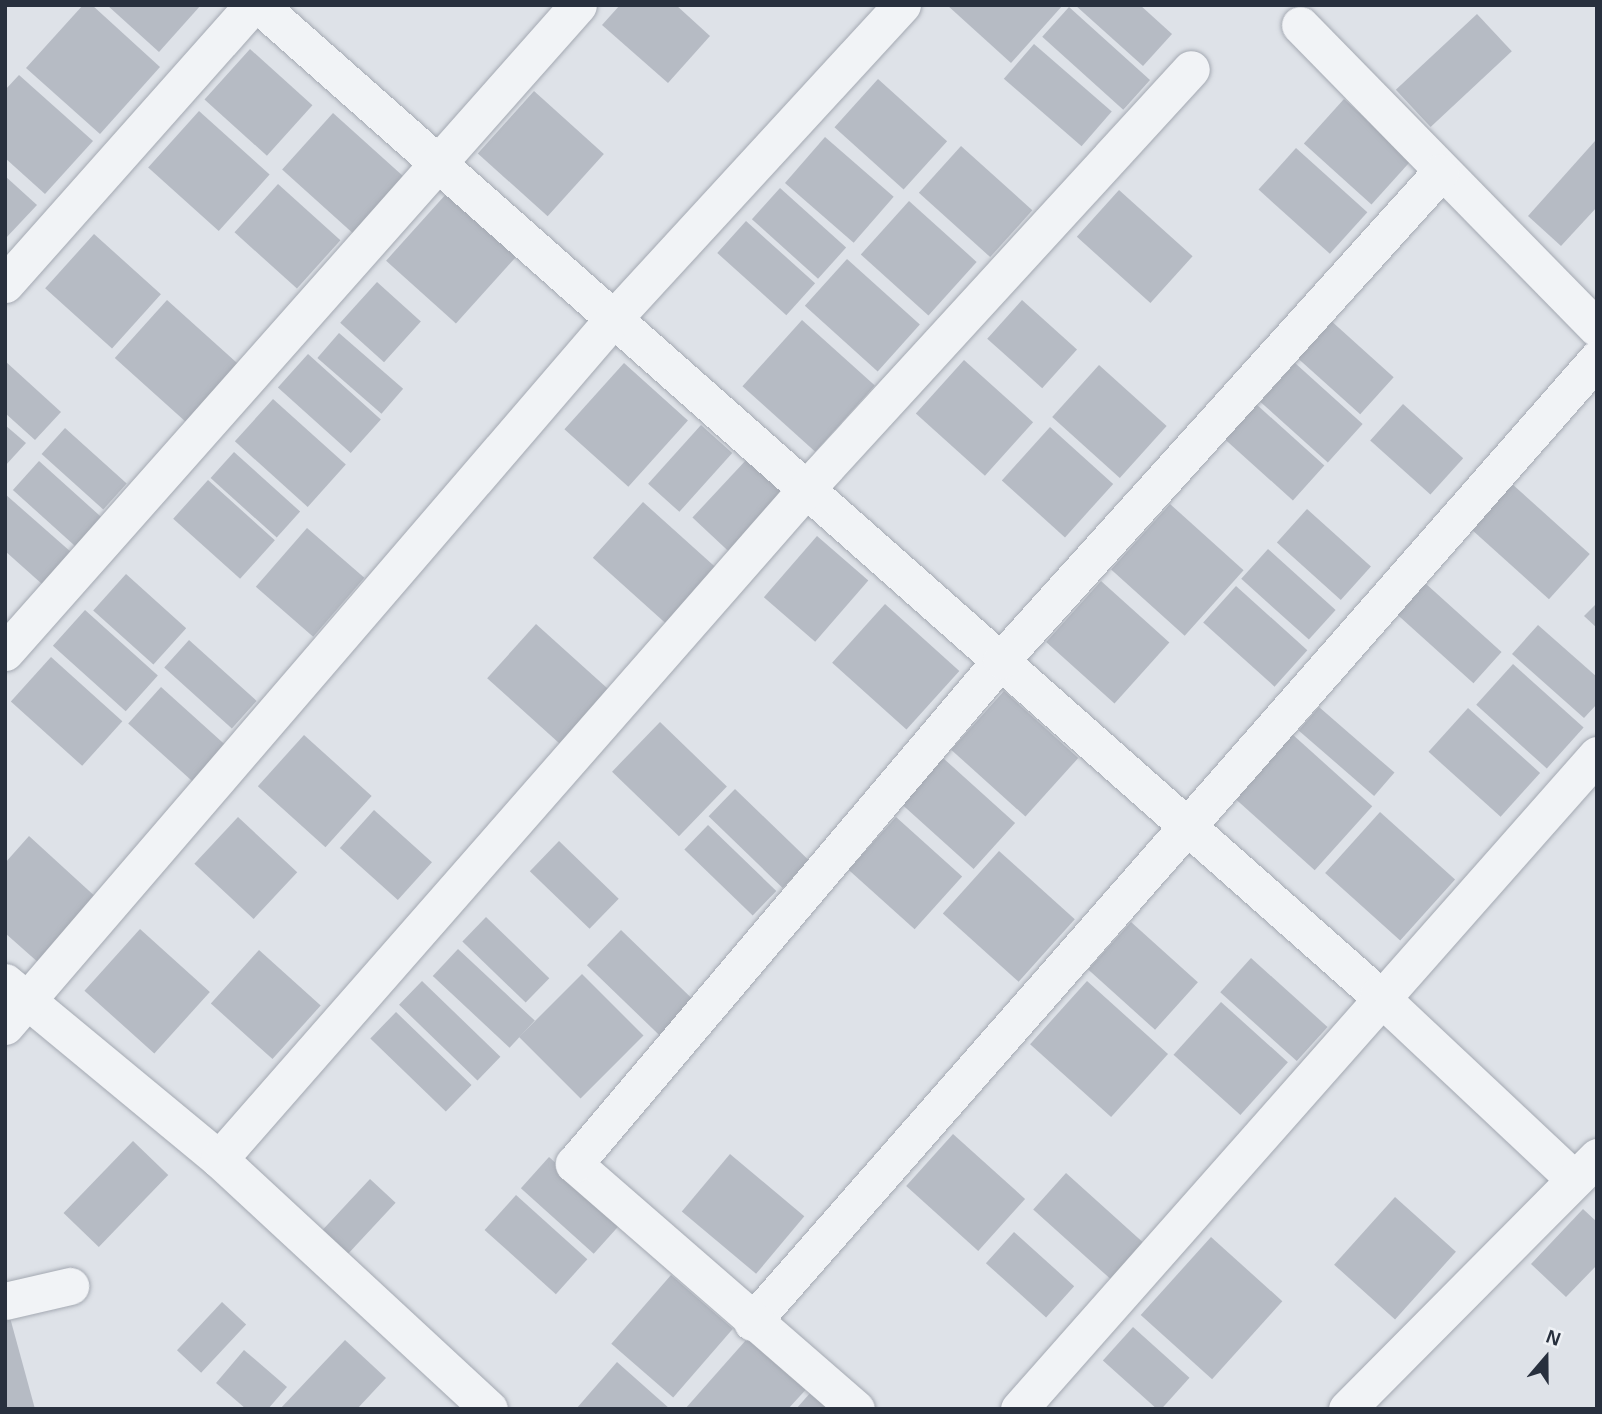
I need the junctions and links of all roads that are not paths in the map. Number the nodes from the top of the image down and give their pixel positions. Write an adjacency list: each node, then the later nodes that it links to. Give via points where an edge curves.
1 (253, 5): 9 (street)
2 (259, 5): 7 (street)
3 (578, 5): 7 (street)
4 (902, 5): 10 (street)
5 (1300, 25): 8 (street)
6 (1191, 69): 13 (street)
7 (437, 163): 10 (street); 14 (street)
8 (1440, 173): 11 (street); 15 (street)
9 (5, 284)
10 (613, 319): 13 (street); 19 (street)
11 (1597, 328)
12 (1594, 367): 17 (street)
13 (807, 488): 15 (street); 20 (street)
14 (5, 652)
15 (1001, 660): 17 (street); 24 (street, via 574,1164)
16 (1597, 755): 18 (street)
17 (1183, 827): 18 (street); 24 (street)
18 (1378, 995): 21 (street); 27 (street)
19 (13, 1003): 20 (street)
20 (219, 1159): 25 (street)
21 (1585, 1168): 28 (street)
22 (70, 1286): 23 (street)
23 (5, 1301)
24 (752, 1322): 26 (street)
25 (489, 1409)
26 (856, 1409)
27 (1018, 1409)
28 (1347, 1409)

